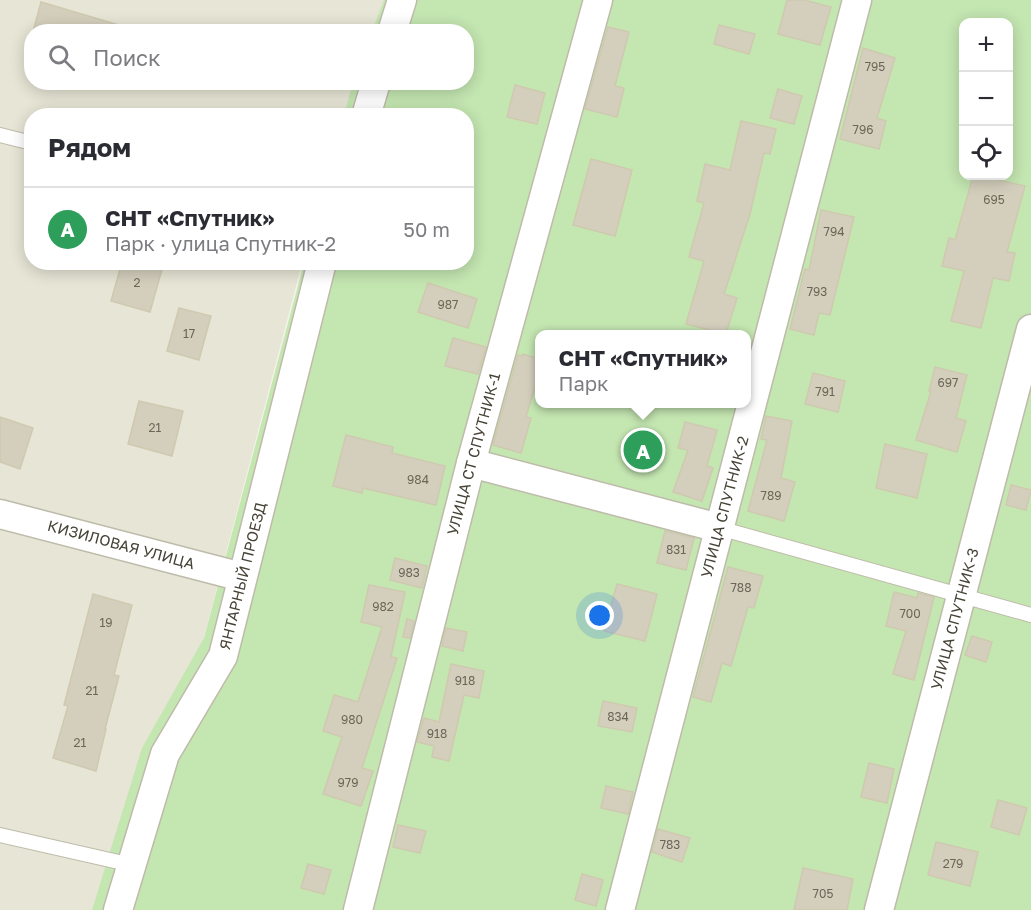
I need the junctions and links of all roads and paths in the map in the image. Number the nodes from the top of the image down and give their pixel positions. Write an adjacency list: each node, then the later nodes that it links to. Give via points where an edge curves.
1 (402, 0): 4 (street)
2 (598, 0): 13 (street, УЛИЦА СТ СПУТНИК-1)
3 (857, 0): 11 (street, УЛИЦА СПУТНИК-2)
4 (394, 24)
5 (374, 90): 6 (street)
6 (368, 108)
7 (0, 135): 8 (lane)
8 (24, 141)
9 (320, 270): 16 (street, ЯНТАРНЫЙ ПРОЕЗД)
10 (1031, 329): 17 (street, УЛИЦА СПУТНИК-3)
11 (751, 406)
12 (750, 408): 15 (street, УЛИЦА СПУТНИК-2)
13 (471, 462): 15 (street); 22 (street, УЛИЦА СТ СПУТНИК-1)
14 (0, 514): 16 (street, КИЗИЛОВАЯ УЛИЦА)
15 (719, 528): 17 (lane); 23 (street, УЛИЦА СПУТНИК-2)
16 (242, 577): 20 (street, ЯНТАРНЫЙ ПРОЕЗД, via 223,656 165,754)
17 (960, 596): 18 (lane); 24 (street, УЛИЦА СПУТНИК-3)
18 (1031, 615)
19 (0, 835): 20 (lane)
20 (132, 865): 21 (street, ЯНТАРНЫЙ ПРОЕЗД)
21 (118, 910)
22 (358, 910)
23 (620, 910)
24 (879, 910)

